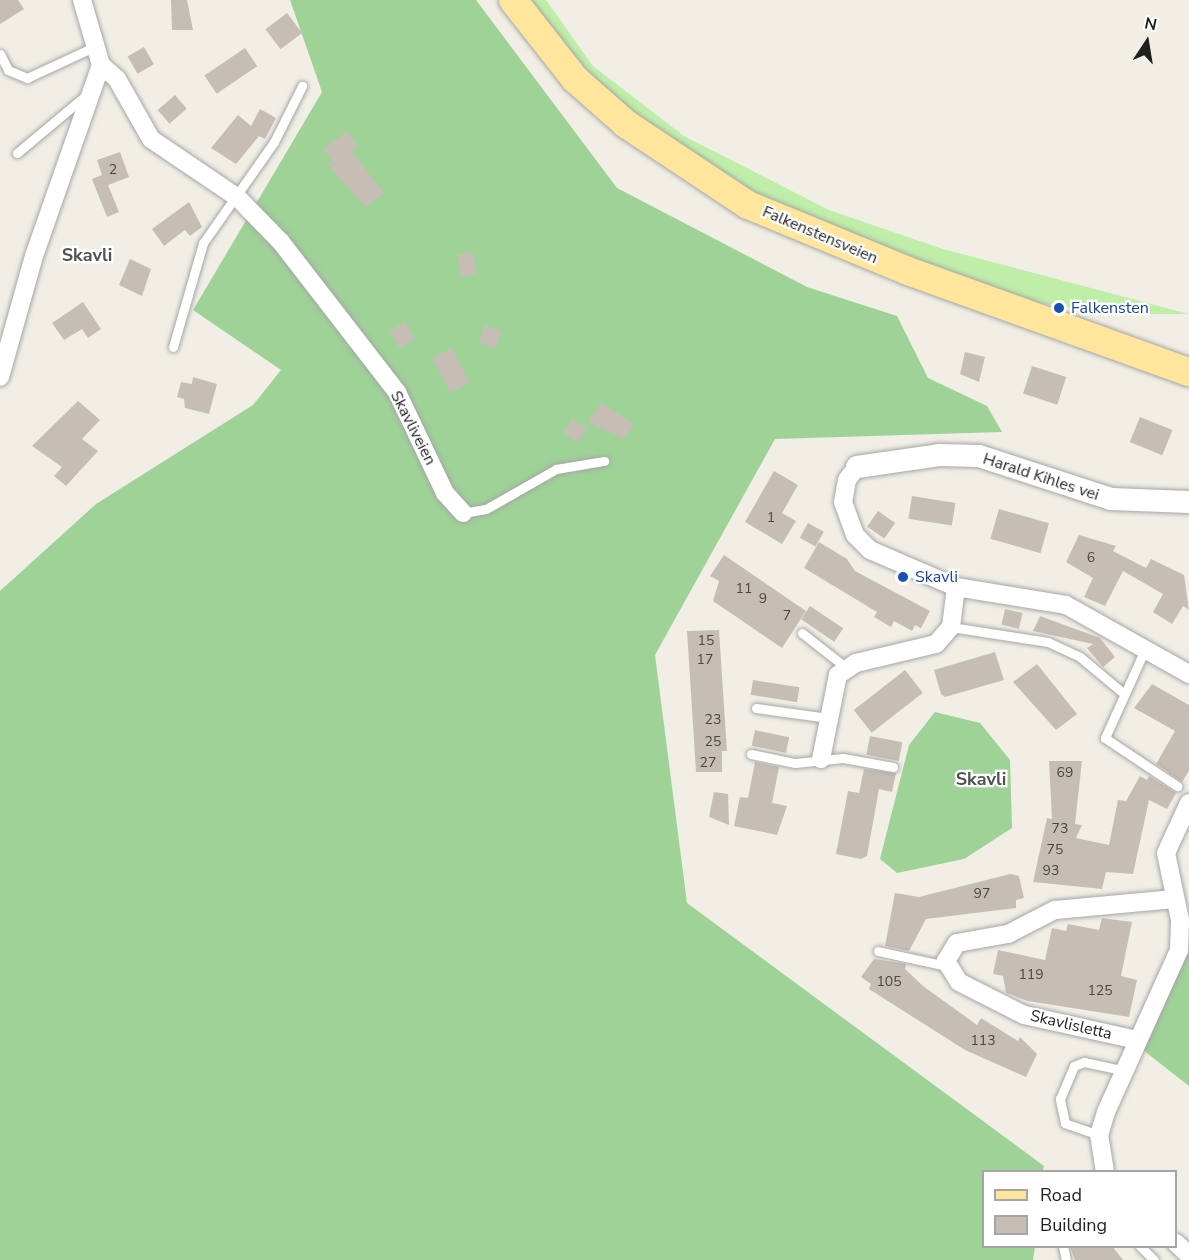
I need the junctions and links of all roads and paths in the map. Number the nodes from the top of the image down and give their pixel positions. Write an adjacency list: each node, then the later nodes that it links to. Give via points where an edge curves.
1 (82, 0): 3 (street)
2 (513, 0): 11 (main road, Falkenstensveien, via 575,79 626,124 748,205 908,271)
3 (98, 45): 4 (lane, via 27,78 8,70); 5 (street)
4 (0, 54)
5 (101, 65): 7 (street); 9 (street, Skavliveien, via 117,79 151,139)
6 (302, 86): 9 (lane)
7 (94, 90): 8 (lane, via 75,99); 12 (street, via 34,256)
8 (17, 153)
9 (238, 198): 10 (lane, via 203,243); 16 (street, Skavliveien, via 281,242 397,392 445,493)
10 (173, 347)
11 (1189, 372)
12 (0, 377)
13 (604, 461): 16 (lane, Skavliveien, via 556,469 486,509)
14 (857, 467): 15 (street, Harald Kihles vei, via 939,455 980,456 1112,499); 17 (street, via 843,490 855,535 870,550 912,572)
15 (1189, 502)
16 (463, 513)
17 (956, 587): 18 (street); 20 (street, via 1066,605)
18 (951, 627): 21 (street, via 936,644); 23 (lane, via 1048,642 1080,657)
19 (802, 633): 21 (lane)
20 (1146, 647): 22 (street); 23 (lane)
21 (845, 667): 25 (street, via 832,686)
22 (1189, 674)
23 (1123, 693): 29 (lane, via 1105,738)
24 (756, 708): 25 (lane)
25 (828, 718): 27 (street)
26 (752, 754): 27 (lane, via 795,763)
27 (822, 759): 28 (lane)
28 (893, 767)
29 (1177, 786)
30 (1189, 803): 31 (street, Skavlisletta, via 1168,840)
31 (1174, 899): 33 (street, via 1055,910 1008,934 957,943 948,951); 34 (street, Skavlisletta, via 1180,920 1179,950)
32 (878, 951): 33 (lane)
33 (947, 966): 34 (street, Skavlisletta, via 959,982 1024,1015)
34 (1137, 1040): 35 (street, Skavlisletta)
35 (1122, 1070): 36 (street, Skavlisletta); 36 (lane, via 1084,1062 1074,1066 1060,1099 1065,1123)
36 (1099, 1135): 37 (street, Skavlisletta)
37 (1105, 1170)
38 (1177, 1244): 40 (street)
39 (1142, 1248): 41 (lane)
40 (1189, 1255)
41 (1154, 1260)

